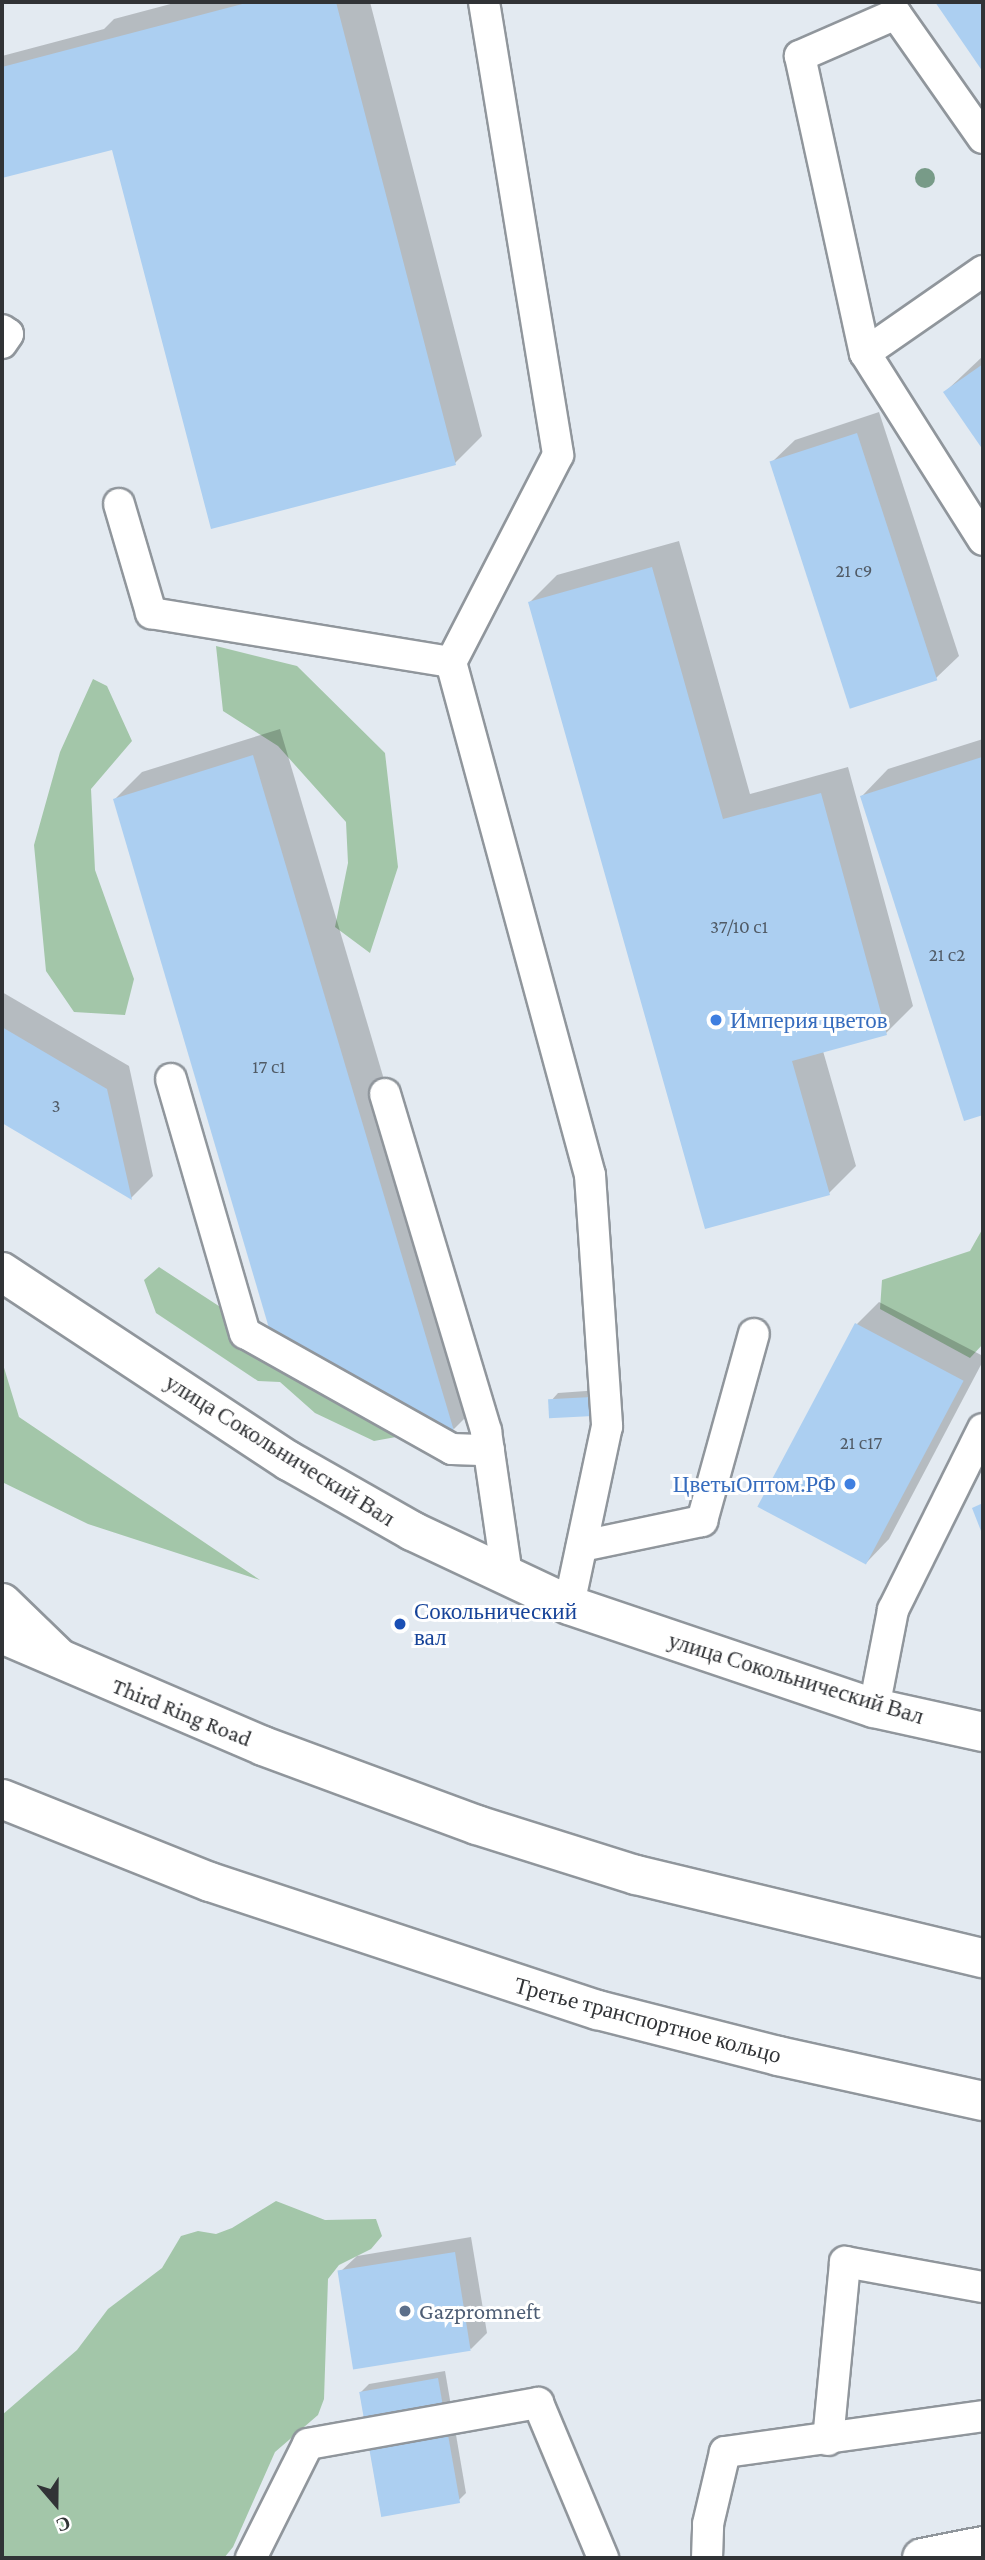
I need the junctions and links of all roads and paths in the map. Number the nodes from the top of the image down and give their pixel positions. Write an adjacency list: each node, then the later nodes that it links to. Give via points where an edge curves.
1 (484, 2): 9 (lane, via 558,455)
2 (983, 138): 6 (lane, via 896,14 800,55)
3 (983, 271): 6 (lane)
4 (2, 330): 5 (lane, via 8,334)
5 (2, 343)
6 (865, 353): 8 (lane)
7 (119, 504): 9 (lane, via 151,613)
8 (983, 540)
9 (451, 662): 16 (lane, via 590,1175 607,1426)
10 (171, 1079): 15 (lane, via 245,1333 452,1449)
11 (385, 1094): 15 (lane)
12 (10, 1282): 17 (main road, улица Сокольнический Вал, via 289,1461 412,1531)
13 (754, 1334): 16 (lane, via 702,1521)
14 (983, 1429): 22 (lane, via 893,1610)
15 (489, 1450): 17 (lane)
16 (582, 1546): 19 (lane)
17 (507, 1575): 19 (main road, улица Сокольнический Вал)
18 (2, 1603): 21 (main road)
19 (569, 1605): 22 (main road, улица Сокольнический Вал)
20 (2, 1634): 21 (main road, Third Ring Road)
21 (65, 1664): 25 (main road, Third Ring Road, via 365,1785 636,1875)
22 (874, 1707): 23 (main road, улица Сокольнический Вал)
23 (983, 1732)
24 (2, 1799): 26 (main road, Третье транспортное кольцо, via 210,1882 598,2010)
25 (983, 1958)
26 (983, 2101)
27 (983, 2287): 29 (lane, via 845,2262)
28 (983, 2416): 29 (lane)
29 (828, 2440): 33 (lane, via 725,2452 708,2524)
30 (983, 2546): 34 (main road)
31 (250, 2558): 32 (lane, via 308,2444 538,2403)
32 (603, 2558)
33 (708, 2558)
34 (922, 2558)

